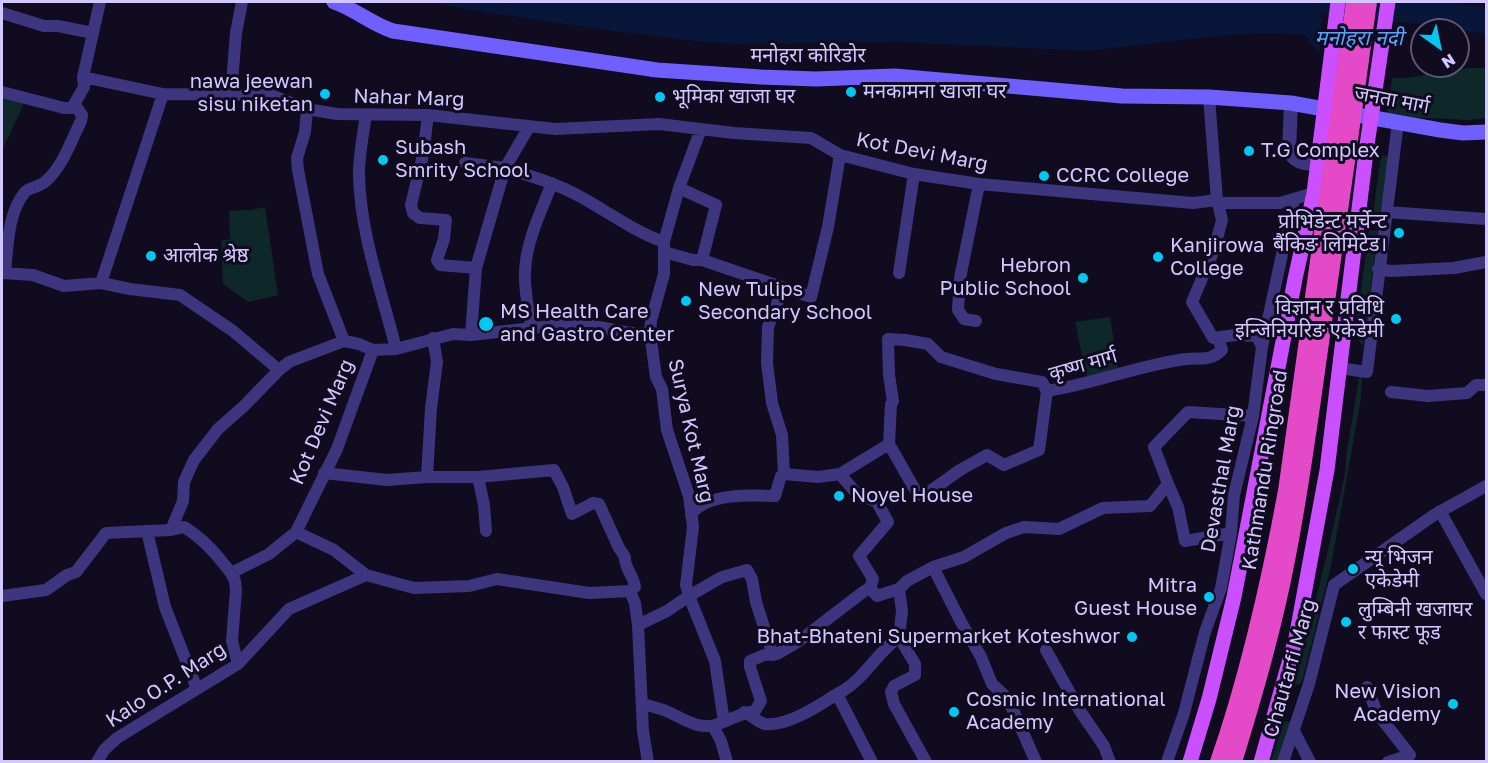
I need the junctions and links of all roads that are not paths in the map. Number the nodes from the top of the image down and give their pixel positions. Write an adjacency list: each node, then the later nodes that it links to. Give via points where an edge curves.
1 (100, 2): 9 (street)
2 (242, 2): 13 (street)
3 (334, 2): 14 (main road, मनोहरा कोरिडोर, via 393,31 657,70 794,78 895,76 1122,96)
4 (1338, 2): 24 (main road)
5 (1354, 2): 24 (highway, Kathmandu Ringroad)
6 (1369, 2): 24 (highway, Kathmandu Ringroad)
7 (1388, 2): 57 (main road)
8 (2, 14): 9 (street, via 44,26)
9 (93, 33): 10 (street)
10 (83, 77): 12 (street, Nahar Marg); 16 (street, via 84,87)
11 (2, 92): 16 (street, via 64,108)
12 (163, 94): 13 (street, Nahar Marg); 45 (street)
13 (231, 95): 17 (street, Nahar Marg, via 271,96)
14 (1209, 97): 15 (main road, मनोहरा कोरिडोर); 35 (street)
15 (1291, 103): 20 (main road, जनता मार्ग); 27 (street, via 1289,151 1301,163)
16 (75, 105): 43 (street, via 82,115 81,121 65,155 44,183 27,190 20,202 9,229)
17 (307, 109): 18 (street, Nahar Marg); 53 (street, via 298,170 318,274)
18 (366, 115): 19 (street, Nahar Marg); 55 (street, via 359,173 361,197 372,261)
19 (428, 115): 21 (street, Nahar Marg); 41 (street, via 423,155 414,184 413,213 420,218 446,220 437,260 440,265)
20 (1398, 122): 23 (main road, जनता मार्ग, via 1463,133); 36 (street)
21 (529, 127): 22 (street, Nahar Marg, via 660,124); 28 (street)
22 (701, 129): 25 (street, Nahar Marg, via 811,138); 32 (street, Surya Kot Marg)
23 (1486, 132)
24 (1334, 148): 27 (main road); 109 (highway, Kathmandu Ringroad, via 1277,540 1250,659); 110 (highway, Kathmandu Ringroad, via 1337,242 1299,496 1255,693)
25 (840, 155): 29 (street, Kot Devi Marg); 46 (street, Kot Devi Marg, via 811,297)
26 (465, 163): 28 (street)
27 (1319, 165): 33 (main road)
28 (505, 168): 30 (street); 41 (street)
29 (914, 174): 31 (street, Kot Devi Marg); 44 (street)
30 (552, 183): 38 (street); 48 (street, via 531,239 525,273)
31 (979, 184): 35 (street, Kot Devi Marg); 47 (street, via 960,278 958,310 964,319)
32 (679, 188): 38 (street, Surya Kot Marg); 39 (street, via 716,205)
33 (1314, 193): 34 (street, Kot Devi Marg); 108 (main road, via 1236,588)
34 (1294, 199): 35 (street, Kot Devi Marg); 54 (street, Devasthal Marg)
35 (1218, 202): 52 (street, via 1222,220 1192,302 1214,338)
36 (1387, 212): 37 (street); 42 (street)
37 (1486, 219)
38 (664, 247): 39 (street, Kot Devi Marg); 49 (street, Surya Kot Marg, via 664,274)
39 (702, 260): 46 (street, Kot Devi Marg)
40 (1486, 262): 42 (street, via 1454,268)
41 (476, 268): 50 (street)
42 (1378, 269): 57 (street, via 1367,372)
43 (3, 273): 45 (street, via 33,275 64,286)
44 (898, 273)
45 (101, 283): 58 (street, via 180,295 233,331)
46 (780, 287): 65 (street, via 768,327 767,363 772,403 782,435)
47 (976, 321)
48 (531, 328): 49 (street, Kot Devi Marg, via 577,323); 50 (street, Kot Devi Marg)
49 (650, 333): 72 (street, Surya Kot Marg, via 667,430)
50 (471, 335): 51 (street, Kot Devi Marg)
51 (433, 338): 55 (street, Kot Devi Marg); 67 (street, via 437,362)
52 (1218, 338): 54 (street, via 1257,336); 60 (street, कृष्ण मार्ग, via 1222,350 1200,360 1190,358)
53 (344, 341): 56 (street); 58 (street, via 289,362)
54 (1262, 347): 62 (street, Devasthal Marg)
55 (396, 349): 56 (street, Kot Devi Marg)
56 (373, 350): 64 (street, Kot Devi Marg)
57 (1338, 368): 111 (main road, via 1327,470 1296,638)
58 (279, 370): 73 (street, via 218,429 194,460)
59 (1486, 384): 61 (street, via 1476,385 1467,393 1428,396)
60 (1047, 391): 63 (street, कृष्ण मार्ग, via 1039,450 1004,465 987,455 929,492 918,495); 63 (street, via 1042,382 996,374 941,357 928,344 888,339 893,401)
61 (1391, 392)
62 (1253, 416): 69 (street, via 1188,412 1154,447); 77 (street, Devasthal Marg, via 1234,495)
63 (889, 444): 66 (street)
64 (324, 473): 67 (street, via 387,480); 76 (street, Kot Devi Marg)
65 (784, 474): 66 (street); 72 (street, via 775,496 723,498 704,504)
66 (840, 474): 81 (street, via 856,494 877,502 888,522 859,556 873,579)
67 (427, 477): 68 (street)
68 (478, 477): 75 (street); 83 (street, via 554,470 572,514 593,503 599,504 634,581 635,587)
69 (1168, 484): 77 (street, via 1178,507 1185,541); 78 (street, via 1150,506 1103,508 1059,529 1024,527 964,557)
70 (1486, 486): 71 (street)
71 (1440, 511): 84 (street); 98 (street, Chautarfi Marg, via 1334,585)
72 (691, 515): 86 (street, Surya Kot Marg)
73 (171, 530): 74 (street); 79 (street, via 184,527 196,535)
74 (147, 531): 85 (street, via 106,533 76,572 46,590); 93 (street, via 165,607)
75 (486, 531)
76 (296, 532): 79 (street, Kot Devi Marg, via 269,554); 80 (street, via 334,550)
77 (1231, 533): 107 (street, Devasthal Marg, via 1221,588)
78 (933, 567): 82 (street); 105 (street, via 992,684 1013,710)
79 (231, 573): 91 (street, via 236,581 232,641)
80 (366, 575): 83 (street, via 414,588 469,586 497,579 589,593); 91 (street, Kalo O.P. Marg, via 289,609)
81 (870, 588): 82 (street, via 877,596); 90 (street)
82 (899, 589): 88 (street)
83 (630, 591): 87 (street)
84 (1486, 594)
85 (2, 596)
86 (688, 596): 87 (street); 90 (street, via 722,577 747,570); 97 (street, via 715,661)
87 (638, 625): 95 (street)
88 (899, 637): 94 (street, via 854,683); 104 (street, via 915,664 915,675 894,686 891,692)
89 (1046, 650): 106 (street)
90 (773, 656): 96 (street, via 764,655 750,662 761,701 755,711)
91 (238, 664): 93 (street, Kalo O.P. Marg)
92 (1367, 687): 99 (street, via 1377,712)
93 (197, 689): 100 (street, Kalo O.P. Marg, via 117,738)
94 (837, 694): 96 (street, via 818,707 781,722 764,724); 103 (street)
95 (642, 704): 97 (street, via 703,726); 101 (street)
96 (744, 712): 97 (street)
97 (719, 724): 102 (street)
98 (1294, 731): 112 (street, Chautarfi Marg); 113 (street)
99 (1412, 758): 114 (street)
100 (97, 762)
101 (648, 762)
102 (727, 762)
103 (872, 762)
104 (926, 762)
105 (1036, 762)
106 (1110, 762)
107 (1167, 762)
108 (1190, 762)
109 (1218, 762)
110 (1234, 762)
111 (1260, 762)
112 (1283, 762)
113 (1310, 762)
114 (1388, 762)

